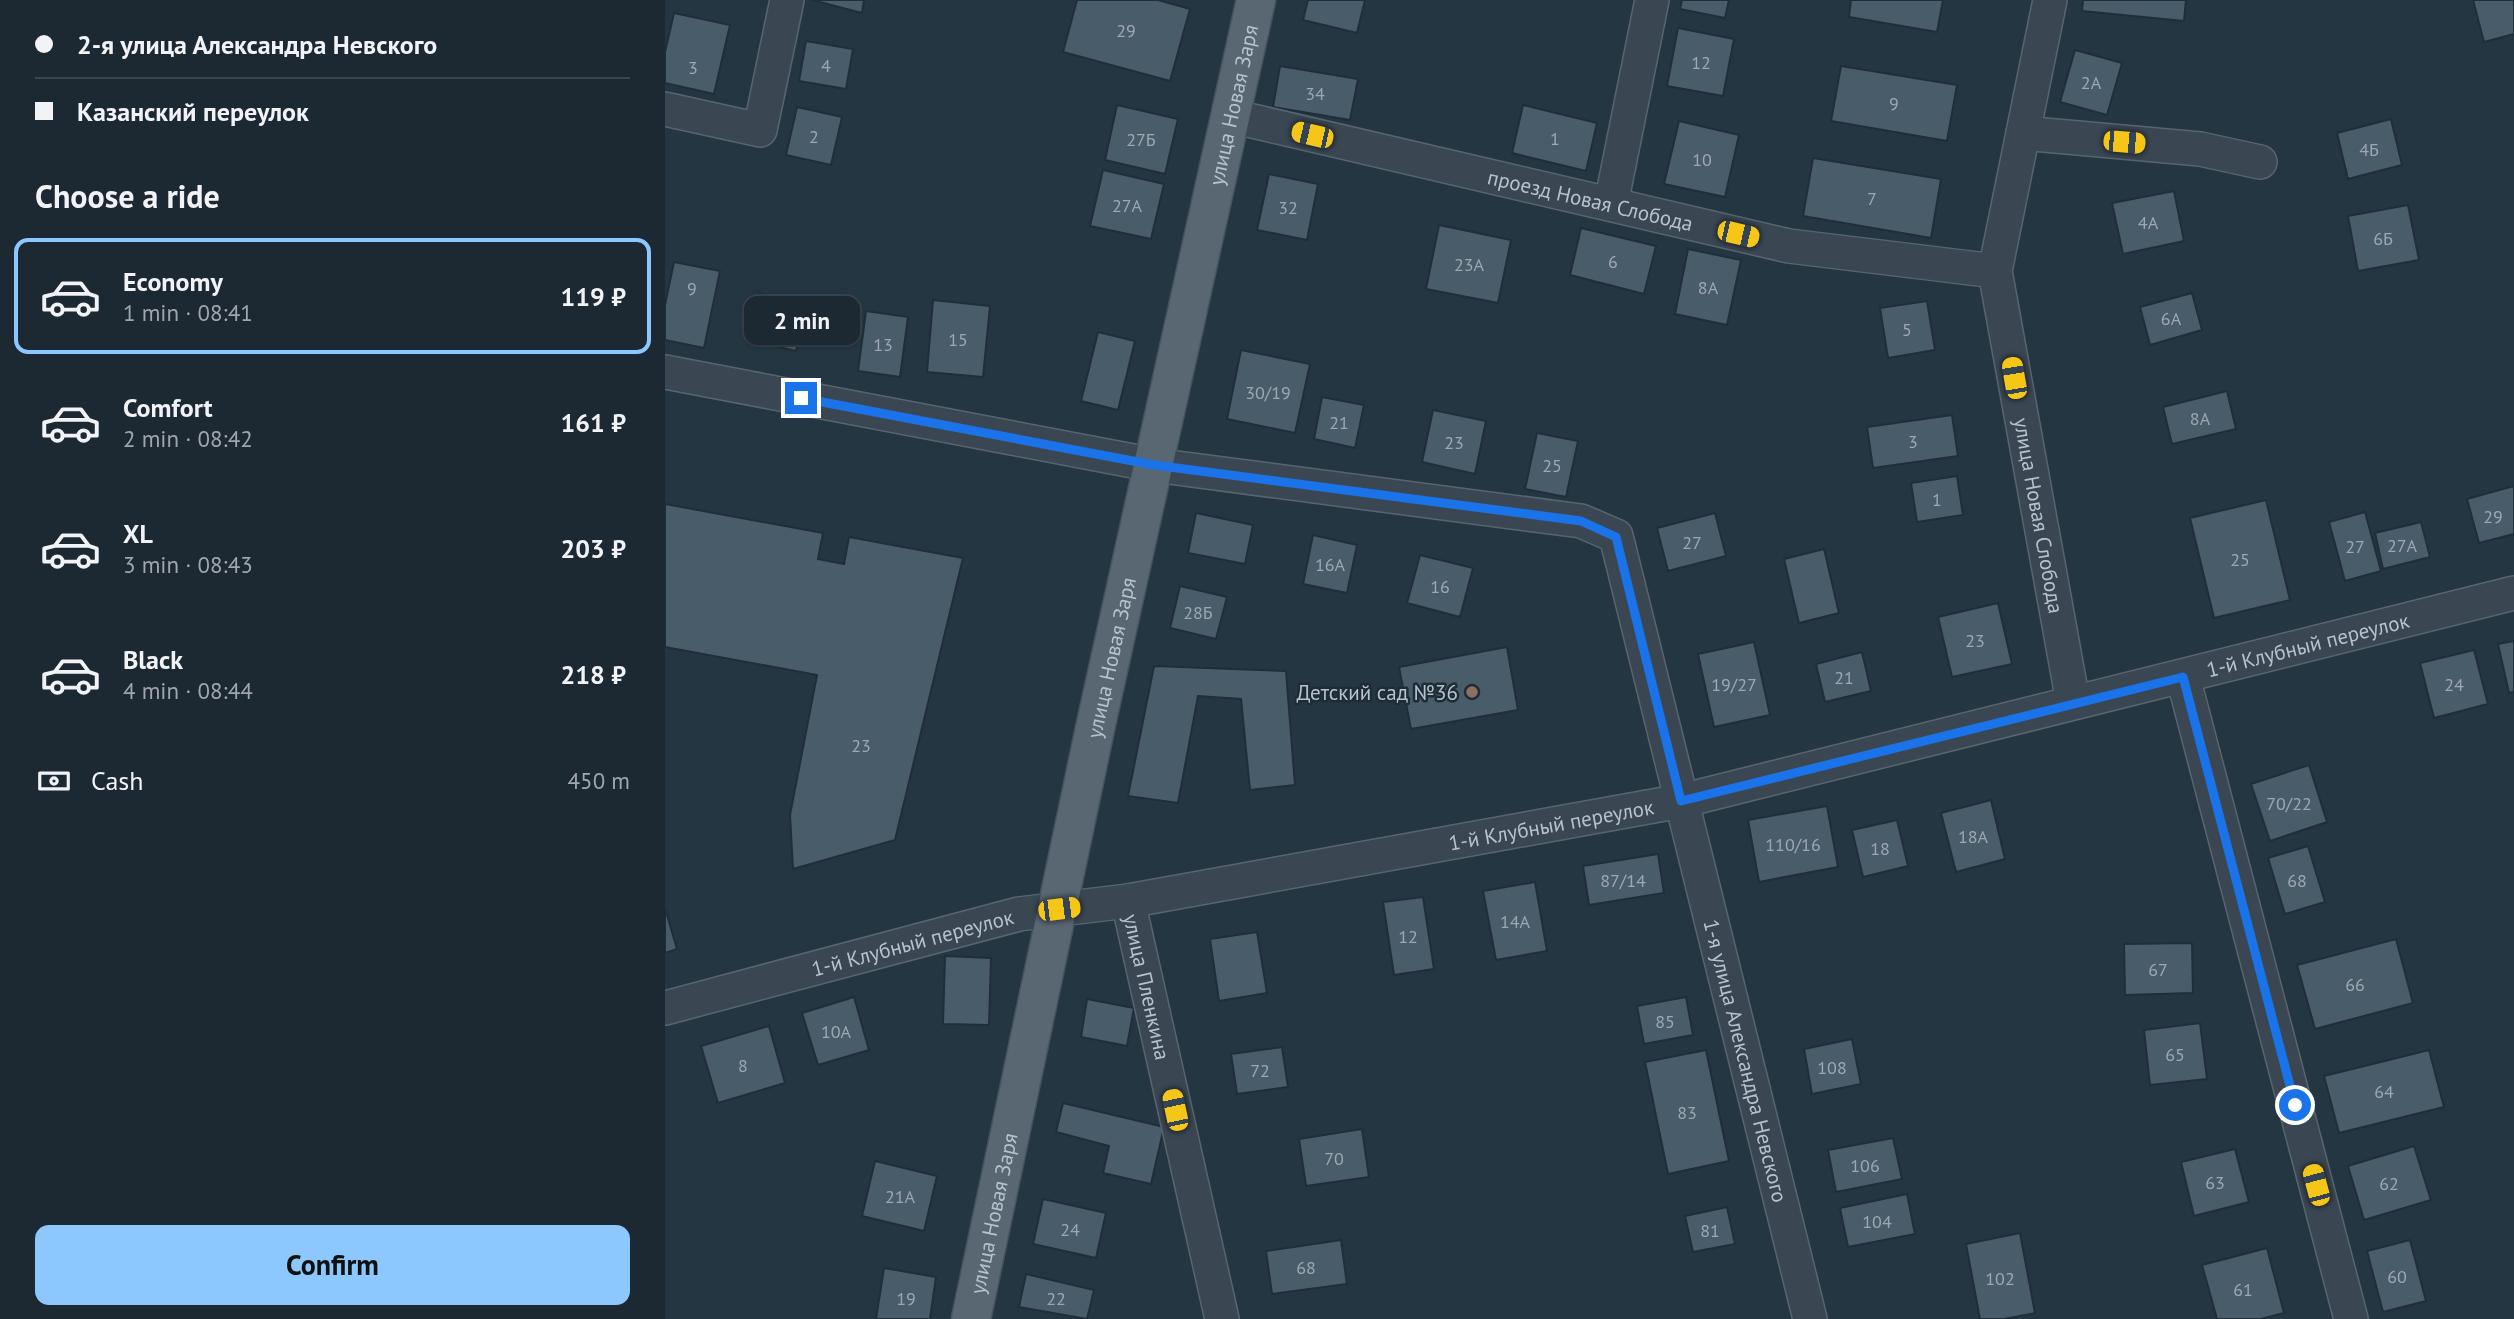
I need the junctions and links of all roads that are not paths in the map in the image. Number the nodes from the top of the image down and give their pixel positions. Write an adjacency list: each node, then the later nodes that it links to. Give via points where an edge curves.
1 (787, 0): 5 (street, via 760,130)
2 (1256, 0): 6 (main road, улица Новая Заря)
3 (1652, 0): 9 (street)
4 (2050, 0): 7 (street, улица Новая Слобода)
5 (665, 109)
6 (1231, 116): 9 (street, проезд Новая Слобода); 12 (main road, улица Новая Заря)
7 (2023, 133): 8 (street, via 2200,149); 10 (street, улица Новая Слобода)
8 (2260, 162)
9 (1611, 204): 10 (street, проезд Новая Слобода, via 1789,246)
10 (1995, 271): 15 (street, улица Новая Слобода)
11 (665, 372): 12 (street)
12 (1154, 465): 16 (street, 1-я улица Александра Невского, via 1581,521 1616,537); 18 (main road, улица Новая Заря)
13 (2514, 593): 14 (street, 1-й Клубный переулок)
14 (2183, 677): 15 (street, 1-й Клубный переулок); 23 (street)
15 (2073, 702): 16 (street, 1-й Клубный переулок)
16 (1681, 801): 17 (street, 1-й Клубный переулок); 22 (street, 1-я улица Александра Невского)
17 (1128, 901): 18 (street, 1-й Клубный переулок); 21 (street, улица Пленкина)
18 (1059, 909): 19 (street, 1-й Клубный переулок, via 1020,914); 20 (main road, улица Новая Заря)
19 (665, 1007)
20 (971, 1319)
21 (1222, 1319)
22 (1809, 1319)
23 (2351, 1319)

